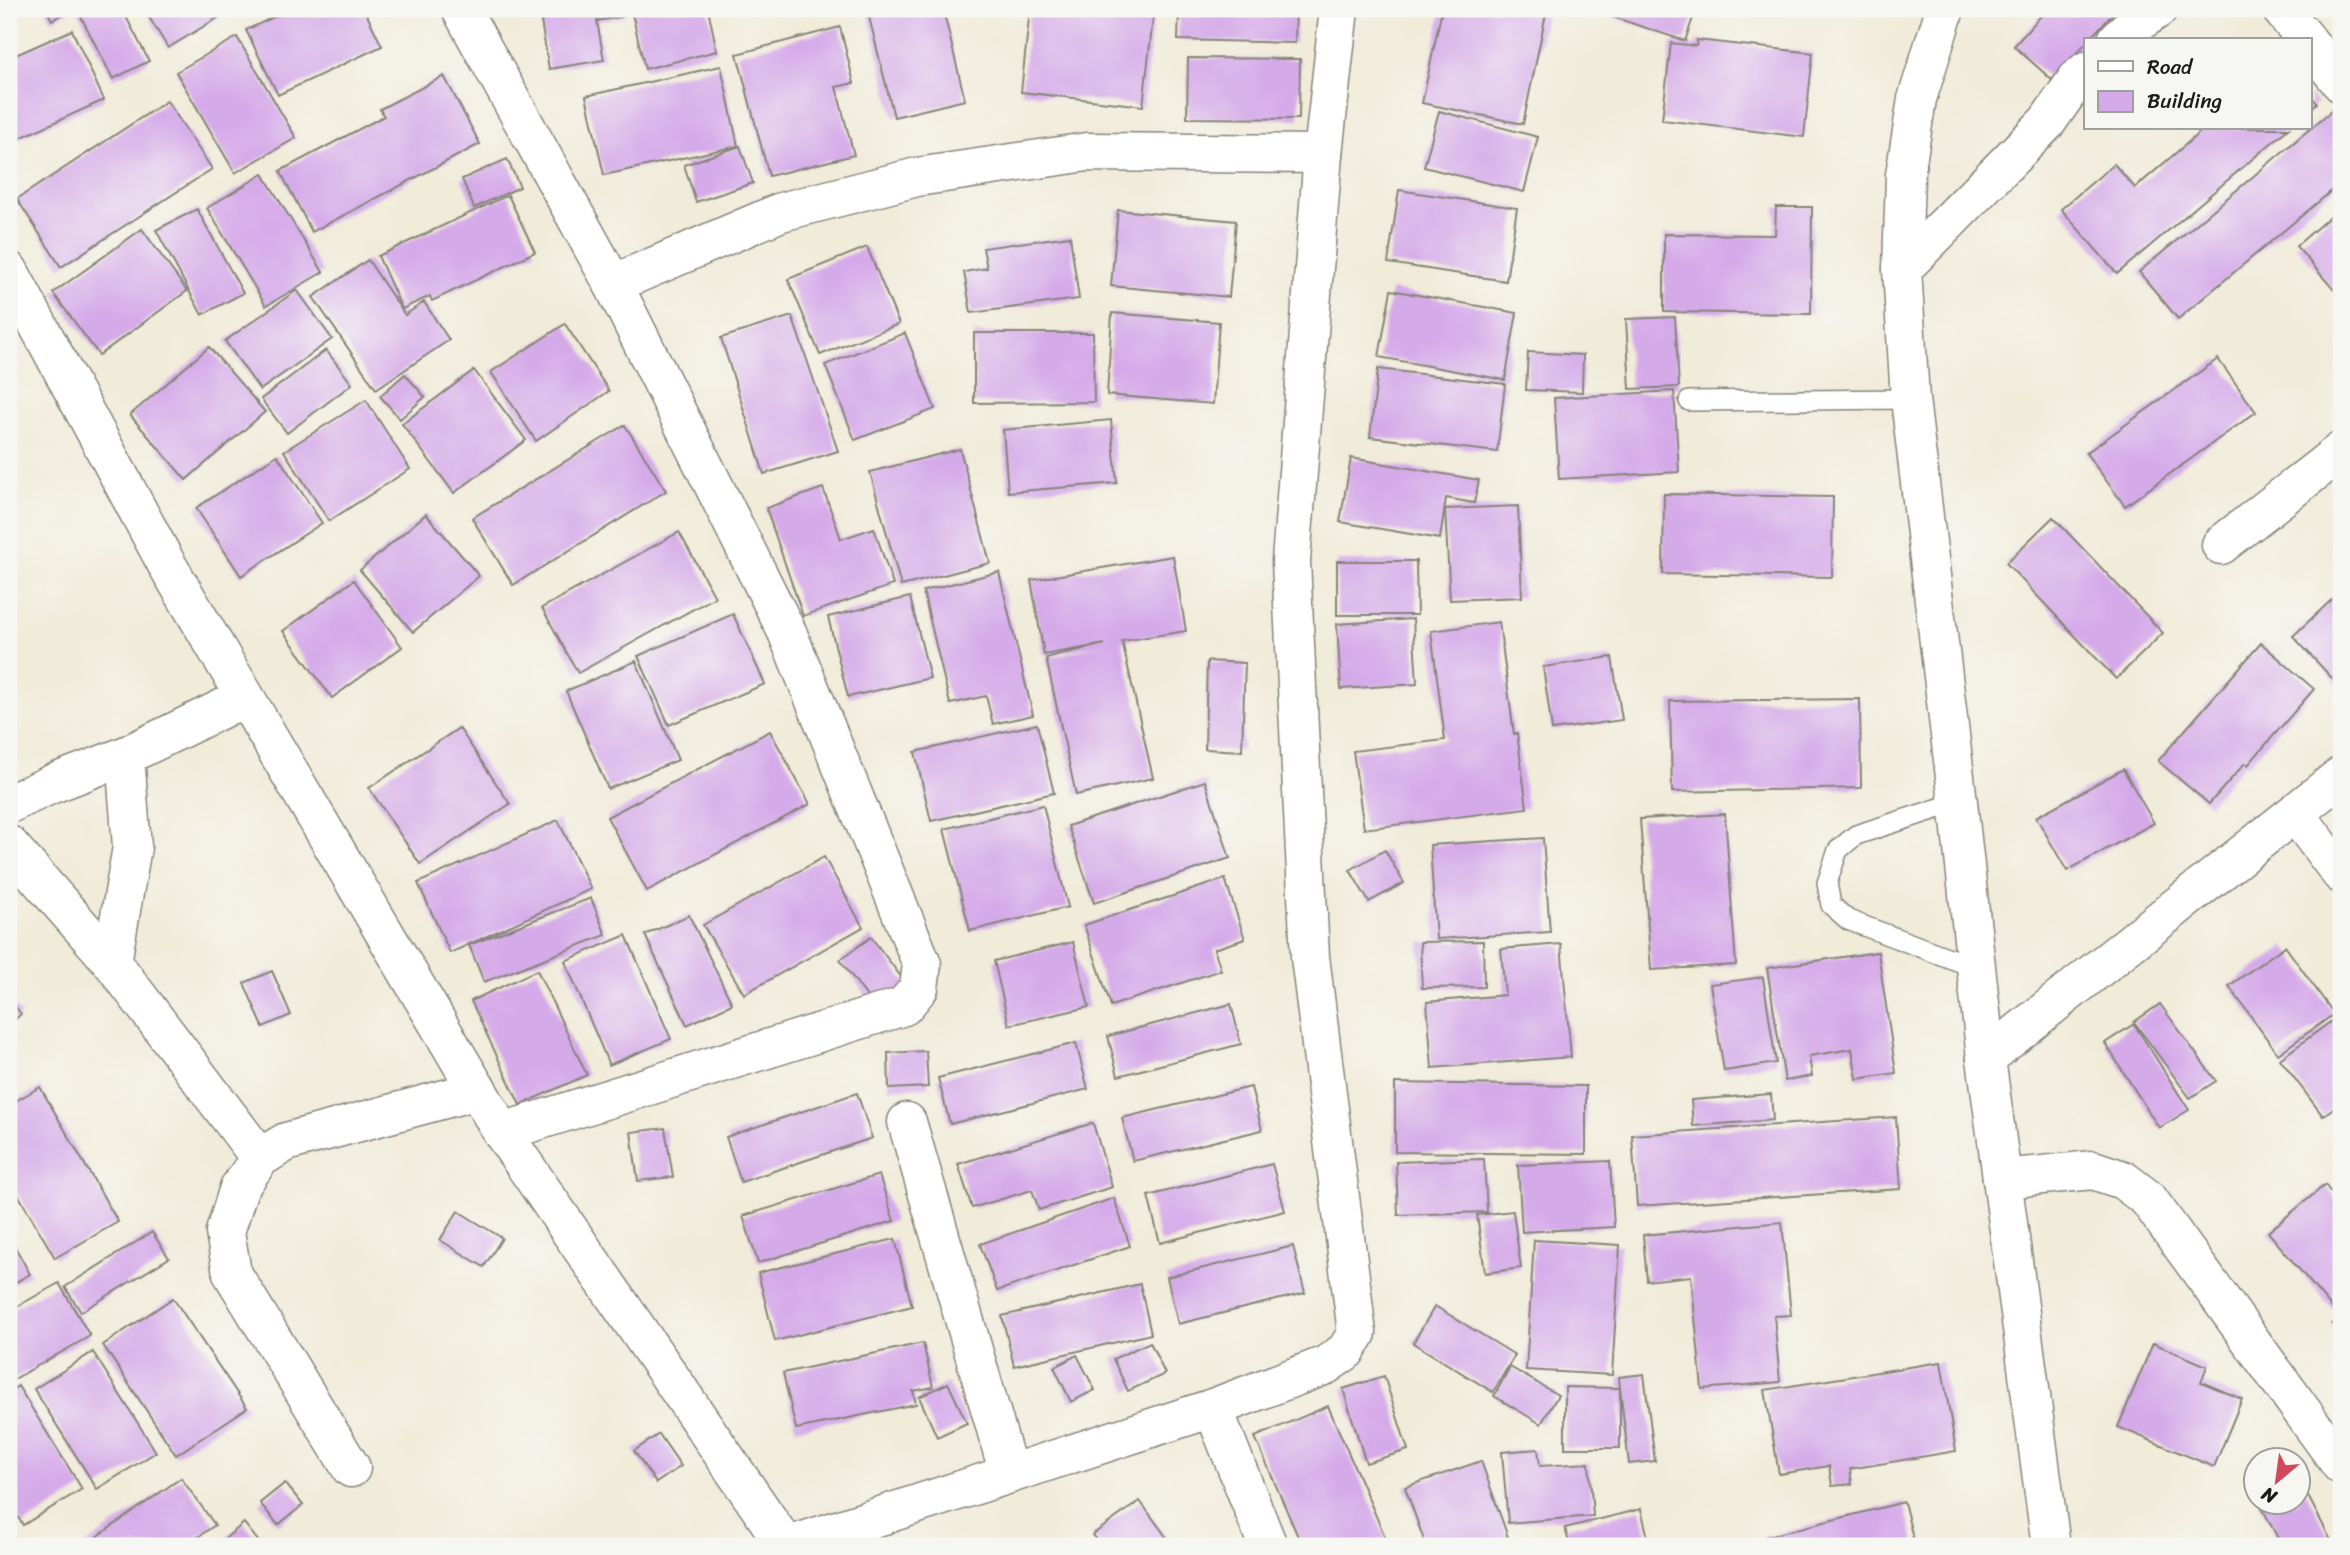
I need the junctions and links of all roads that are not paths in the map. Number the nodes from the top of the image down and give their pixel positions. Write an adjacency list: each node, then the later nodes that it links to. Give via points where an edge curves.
1 (461, 9): 14 (street)
2 (1339, 9): 11 (street)
3 (1945, 9): 12 (street, via 1917,99 1905,175)
4 (2158, 9): 6 (street)
5 (2281, 9): 7 (street)
6 (2119, 38)
7 (2305, 38)
8 (2312, 47): 10 (street)
9 (2084, 73): 12 (street, via 2047,122)
10 (2341, 83)
11 (1323, 154): 14 (street, via 1087,152 917,177 781,212); 35 (street, via 1291,561 1310,957 1357,1333 1346,1351 1326,1365)
12 (1902, 268): 15 (street)
13 (9, 271): 19 (street)
14 (613, 284): 32 (street, via 787,632 922,964 919,988 904,1006)
15 (1910, 399): 16 (lane); 22 (street)
16 (1689, 401)
17 (2341, 451): 18 (street)
18 (2221, 545)
19 (244, 698): 20 (street); 30 (street)
20 (125, 756): 23 (street); 27 (street, via 132,847)
21 (2341, 776): 24 (street)
22 (1958, 802): 28 (street); 28 (lane, via 1856,835 1838,850 1827,883 1831,905 1848,920)
23 (9, 804)
24 (2295, 813): 26 (street); 29 (street)
25 (9, 845): 27 (street)
26 (2341, 873)
27 (112, 962): 33 (street)
28 (1976, 968): 29 (street)
29 (1986, 1058): 34 (street)
30 (478, 1090): 32 (street); 33 (street, via 286,1142)
31 (907, 1122): 38 (street)
32 (502, 1132): 39 (street)
33 (260, 1158): 37 (street, via 239,1188 225,1231 232,1273)
34 (2002, 1179): 36 (street, via 2093,1170 2123,1180 2148,1199); 41 (street)
35 (1213, 1408): 38 (street); 40 (street)
36 (2341, 1465)
37 (351, 1468)
38 (1009, 1474): 39 (street)
39 (787, 1546)
40 (1268, 1546)
41 (2051, 1546)

